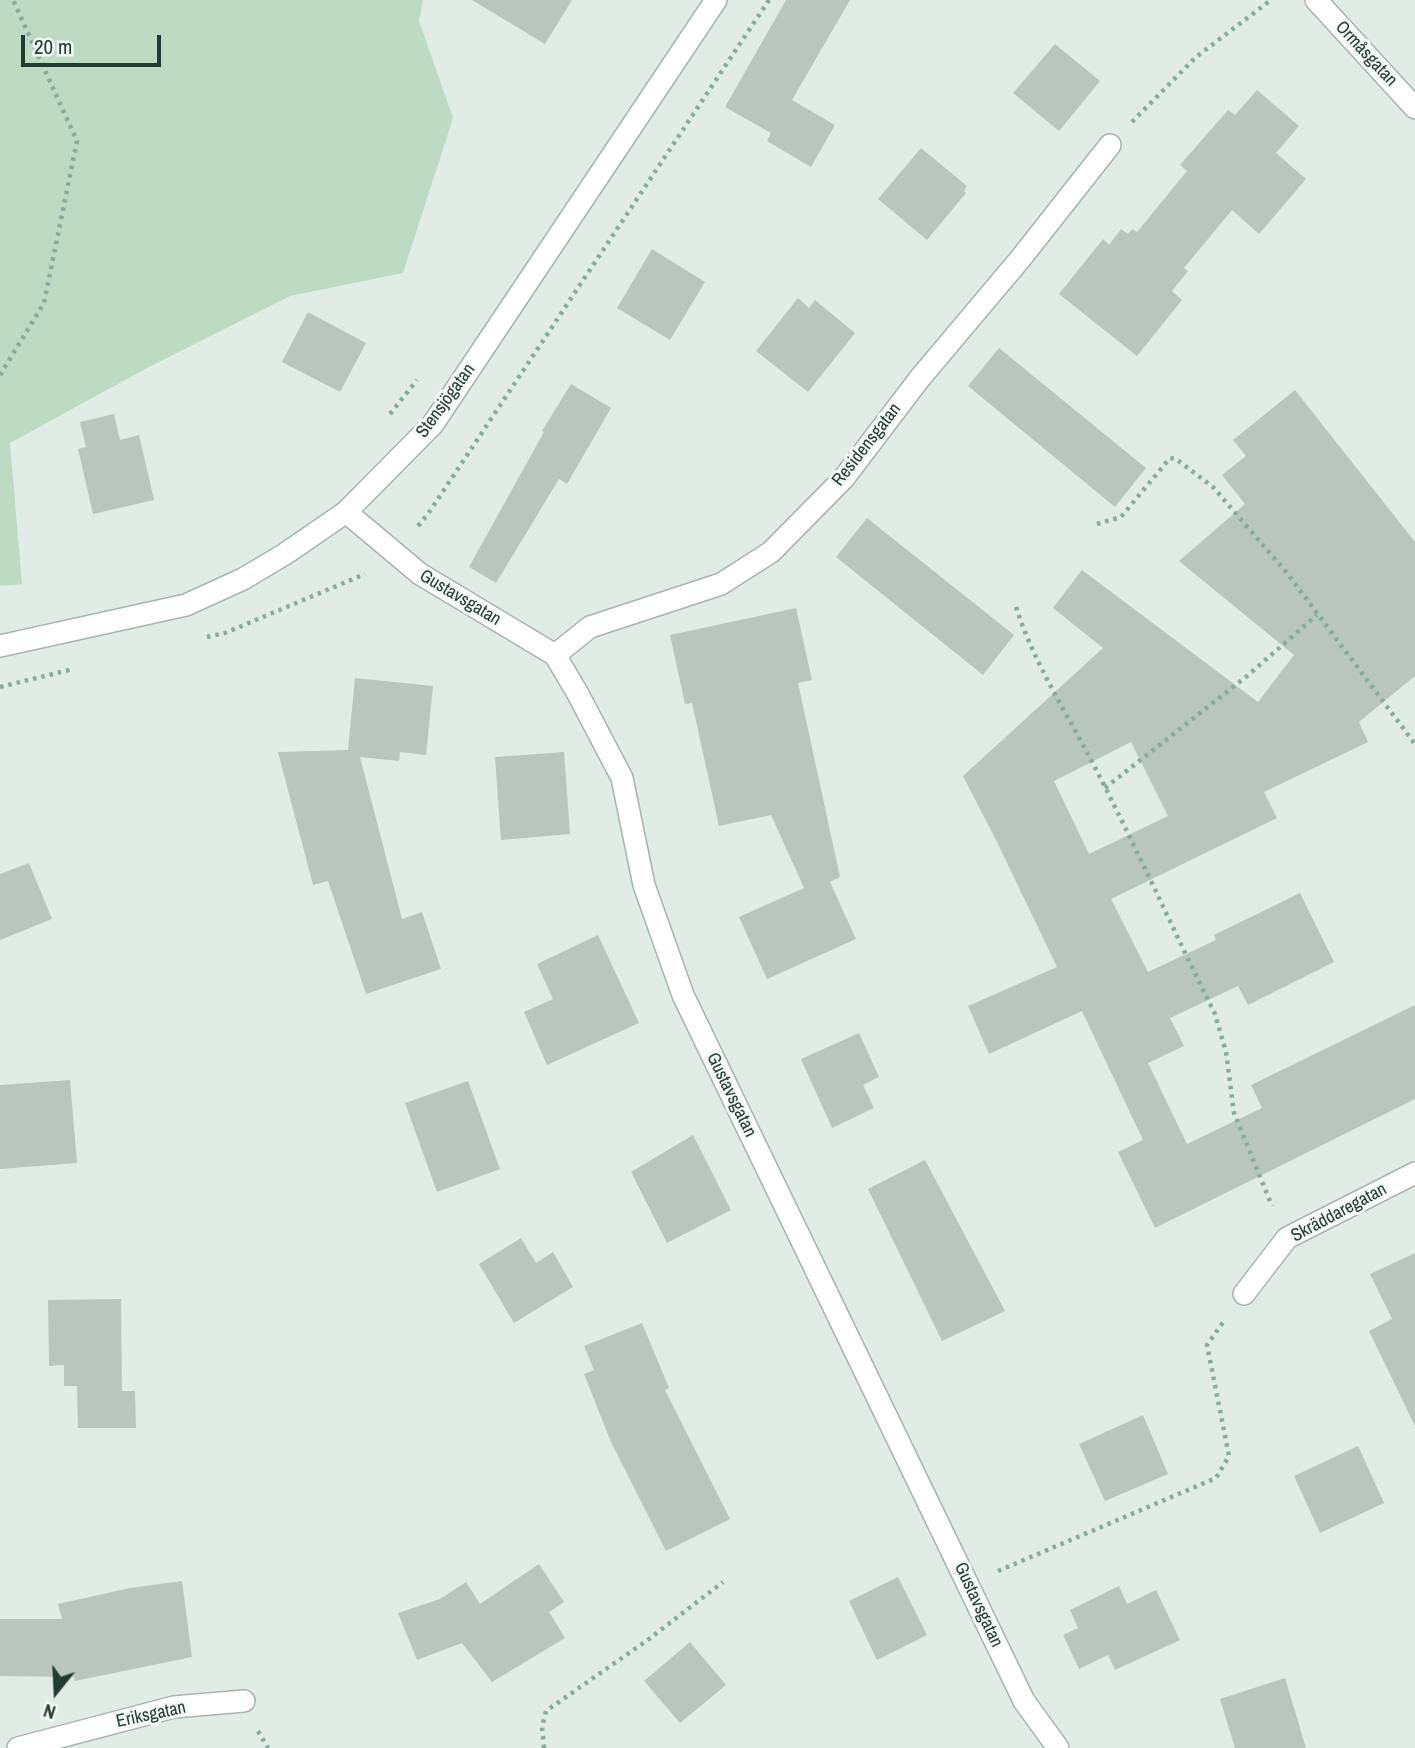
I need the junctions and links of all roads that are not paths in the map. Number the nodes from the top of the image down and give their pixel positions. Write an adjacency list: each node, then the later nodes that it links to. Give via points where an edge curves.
1 (716, 0): 5 (street, Stensjögatan, via 433,424)
2 (1316, 0): 3 (street, Ormåsgatan)
3 (1415, 108)
4 (1110, 145): 7 (street, Residensgatan, via 844,478 771,552 721,584 590,627)
5 (346, 512): 6 (street, Stensjögatan, via 254,573 186,606); 7 (street, Gustavsgatan, via 420,574)
6 (0, 646)
7 (555, 655): 12 (street, Gustavsgatan, via 622,778 644,884 682,995 1024,1701)
8 (1415, 1173): 9 (street, Skräddaregatan, via 1287,1238)
9 (1244, 1294)
10 (244, 1701): 11 (street, Eriksgatan, via 174,1707)
11 (18, 1748)
12 (1058, 1748)

